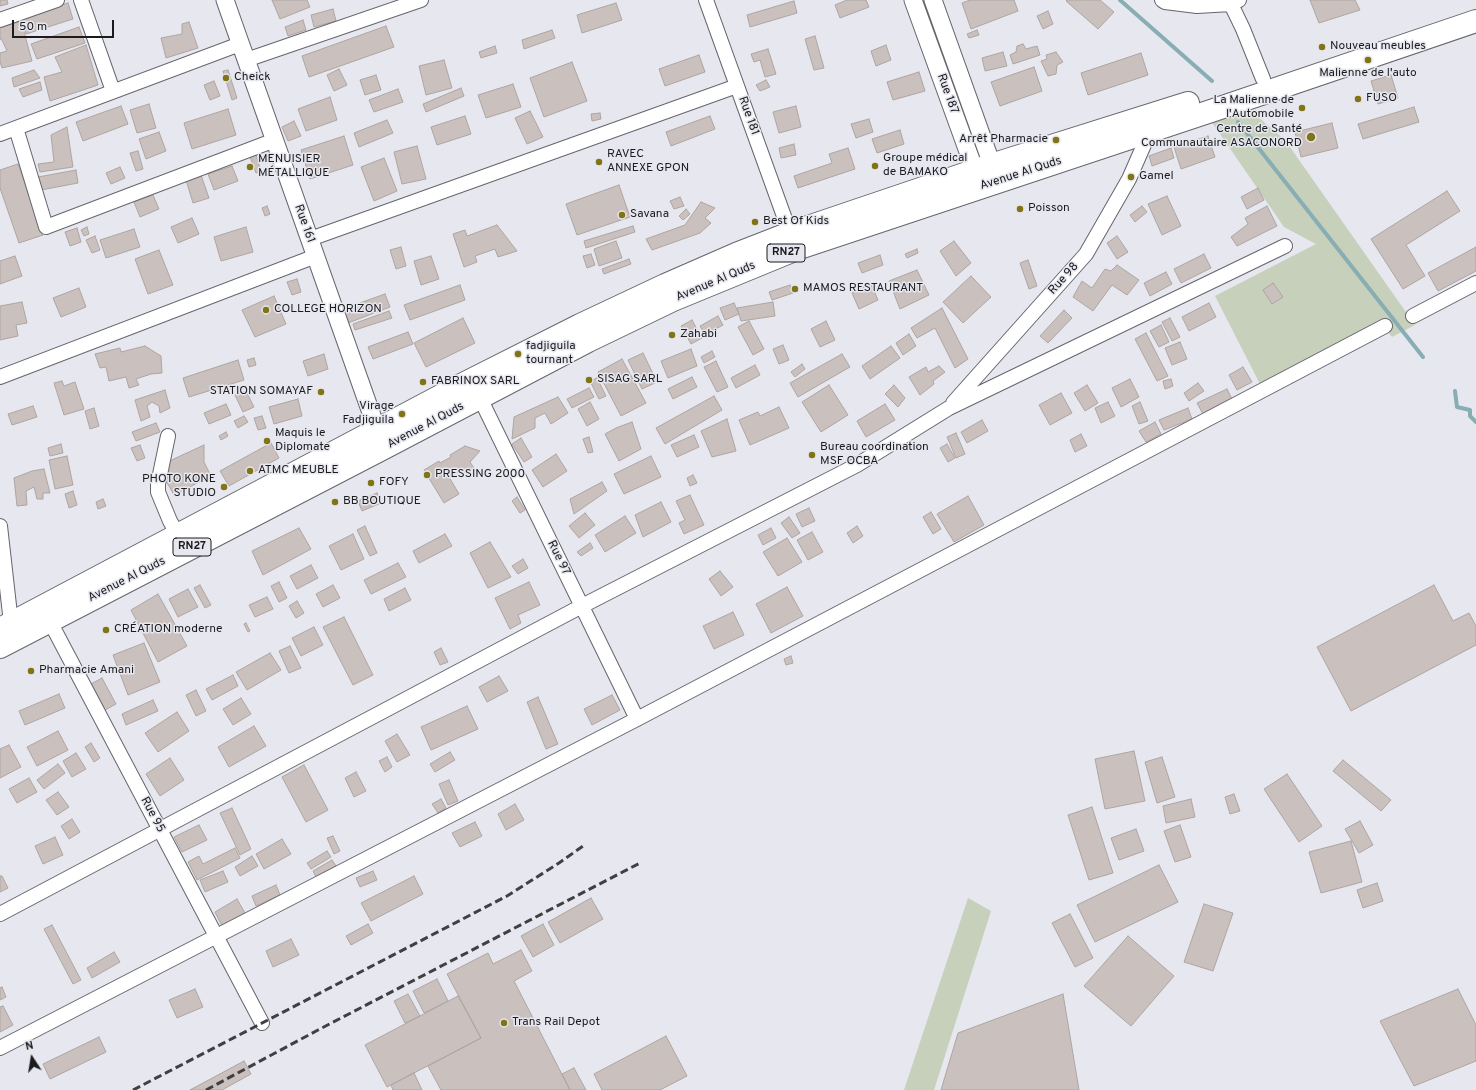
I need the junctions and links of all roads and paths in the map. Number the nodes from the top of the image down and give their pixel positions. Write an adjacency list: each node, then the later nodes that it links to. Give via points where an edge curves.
1 (57, 0): 11 (street)
2 (81, 0): 17 (street)
3 (225, 0): 13 (street, Rue 161)
4 (421, 0): 14 (street)
5 (706, 0): 16 (street, Rue 181)
6 (914, 0): 24 (street, Rue 187)
7 (933, 0): 24 (street, Rue 187)
8 (1162, 0): 9 (street, via 1197,6)
9 (1233, 1): 15 (street)
10 (1476, 6): 15 (main road, Avenue Al Quds / RN27)
11 (0, 20)
12 (1476, 21): 18 (main road, Avenue Al Quds / RN27)
13 (240, 44): 14 (street, Rue 161); 17 (street)
14 (246, 60): 23 (street, Rue 161)
15 (1263, 79): 18 (main road, Avenue Al Quds / RN27)
16 (737, 86): 25 (street, Rue 181); 26 (street)
17 (113, 91): 20 (street)
18 (1240, 94): 19 (main road, Avenue Al Quds / RN27)
19 (1208, 105): 21 (main road, Avenue Al Quds / RN27); 24 (main road, Avenue Al Quds / RN27)
20 (16, 128): 22 (street); 23 (street, via 46,227)
21 (1150, 131): 24 (main road, Avenue Al Quds / RN27); 34 (street, Rue 98, via 1129,179 1086,254)
22 (0, 134)
23 (274, 140): 26 (street, Rue 161)
24 (986, 176): 25 (main road, Avenue Al Quds / RN27); 33 (main road, Avenue Al Quds / RN27, via 743,270 673,300 588,340)
25 (790, 233): 36 (main road, Avenue Al Quds / RN27, via 736,254 587,321 463,384)
26 (310, 239): 28 (street, Rue 161)
27 (1285, 246): 34 (street)
28 (316, 256): 32 (street); 36 (street, Rue 161)
29 (1476, 283): 30 (street)
30 (1413, 316)
31 (1385, 326): 43 (street)
32 (0, 377)
33 (480, 398): 36 (main road, Avenue Al Quds / RN27); 39 (street, Rue 97)
34 (949, 408): 39 (street, via 857,464)
35 (168, 436): 38 (street, via 158,492)
36 (381, 439): 38 (main road, Avenue Al Quds / RN27); 40 (main road, Avenue Al Quds / RN27)
37 (0, 526): 41 (street)
38 (178, 535): 40 (main road, Avenue Al Quds / RN27)
39 (582, 606): 43 (street, Rue 97); 44 (street)
40 (46, 614): 41 (main road, Avenue Al Quds / RN27); 42 (main road, Avenue Al Quds / RN27); 44 (street, Rue 95)
41 (5, 626)
42 (0, 647)
43 (637, 719): 46 (street)
44 (160, 829): 45 (street); 46 (street, Rue 95)
45 (0, 914)
46 (216, 937): 47 (street, Rue 95); 48 (street)
47 (262, 1023)
48 (0, 1048)

